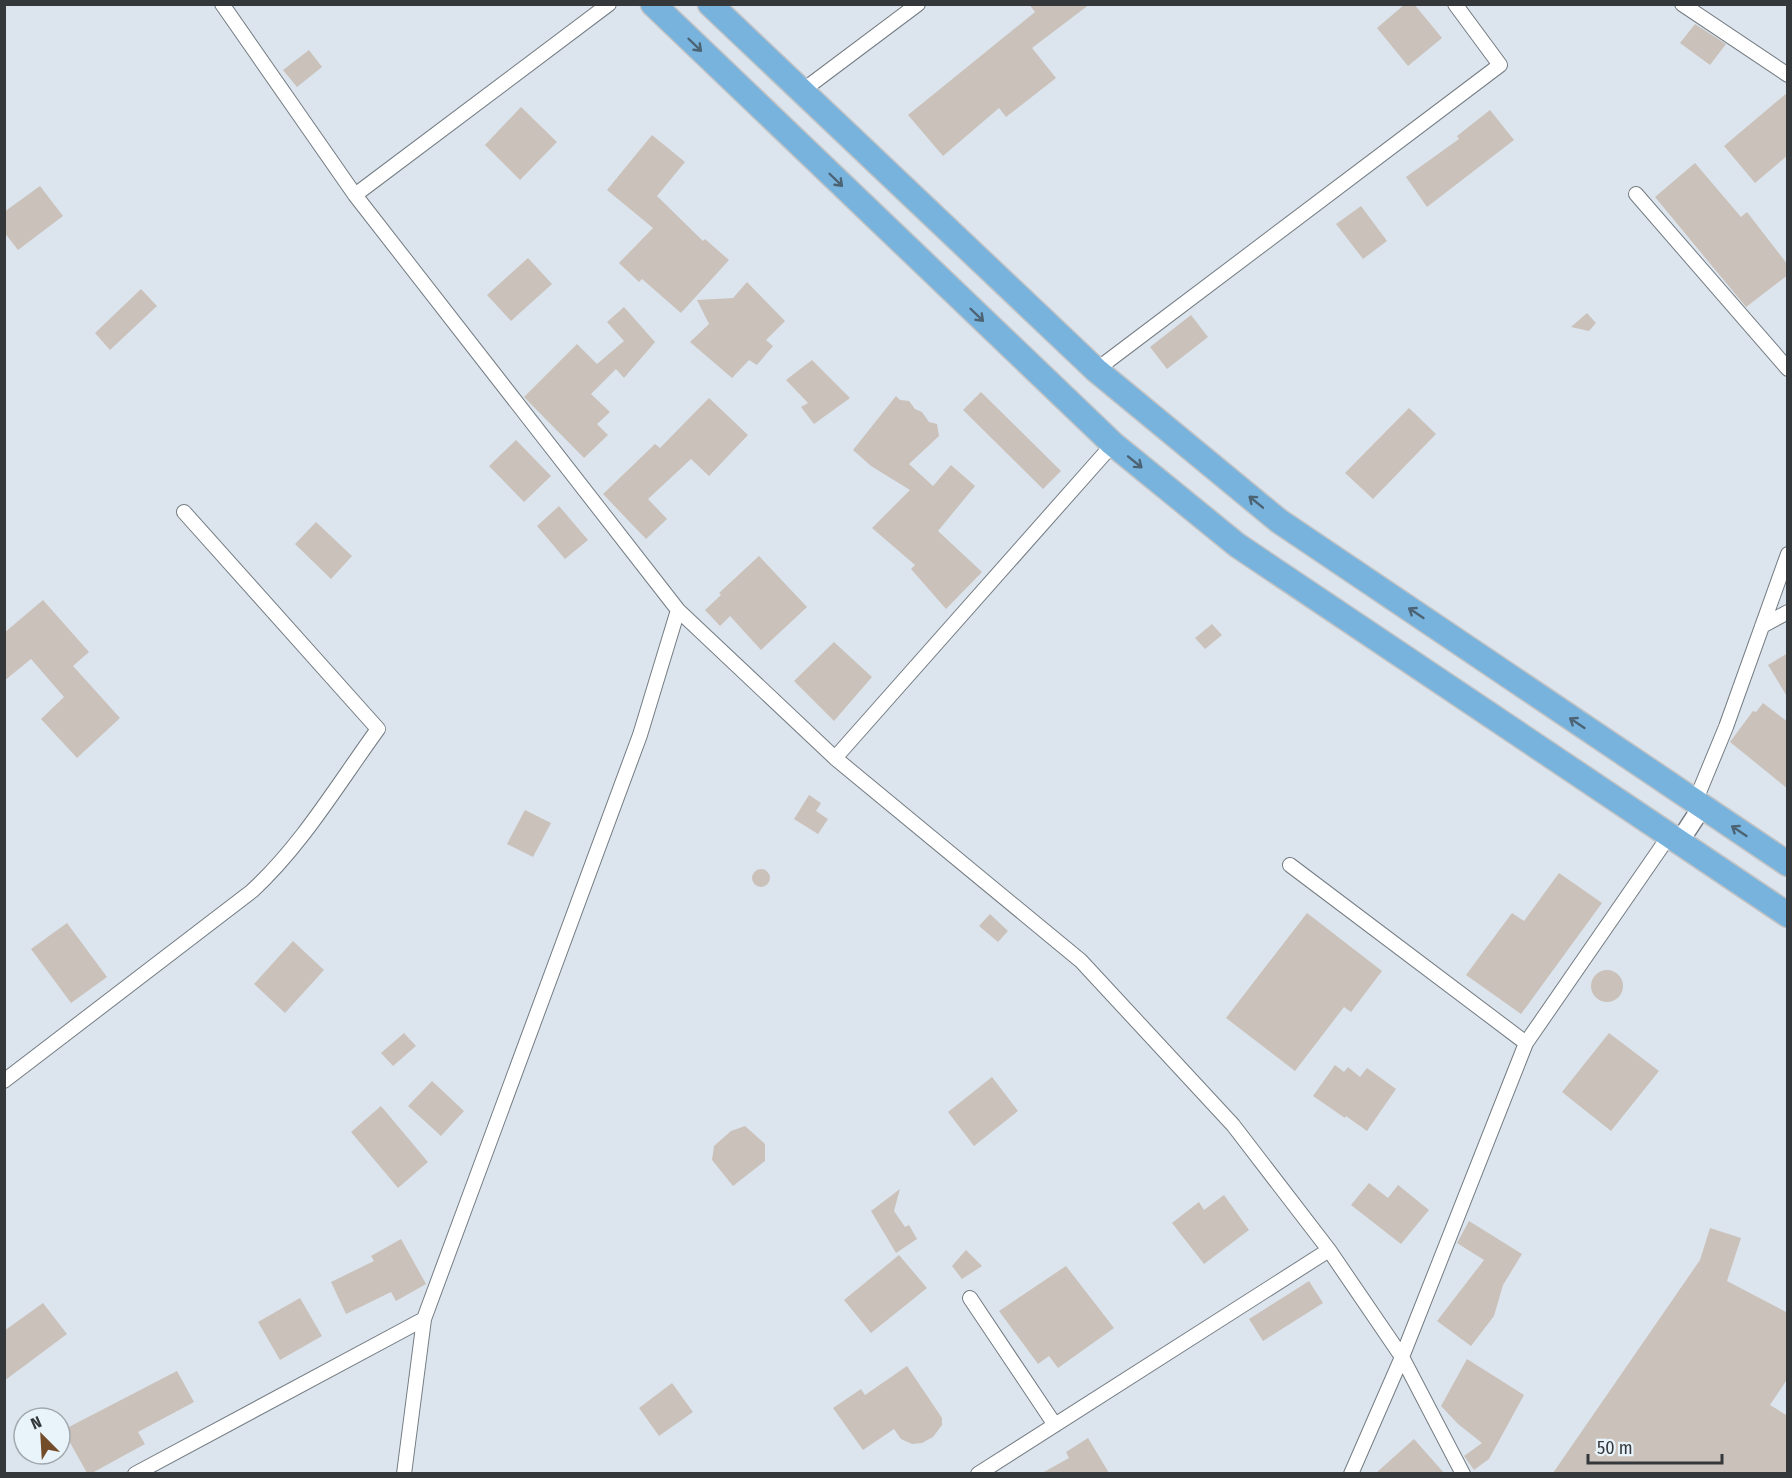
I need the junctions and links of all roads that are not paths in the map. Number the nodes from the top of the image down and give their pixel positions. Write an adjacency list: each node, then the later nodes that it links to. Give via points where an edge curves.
1 (222, 4): 11 (street)
2 (609, 4): 11 (street)
3 (653, 4): 14 (highway, one-way to 14)
4 (710, 4): 9 (highway)
5 (918, 4): 9 (street)
6 (1455, 4): 13 (street, via 1500,65)
7 (1682, 4): 8 (street)
8 (1788, 75)
9 (802, 91): 13 (highway)
10 (1636, 194): 12 (street)
11 (356, 195): 17 (street)
12 (1788, 369)
13 (1096, 370): 21 (highway, one-way to 13, via 1279,521)
14 (1113, 444): 20 (street); 22 (highway, one-way to 22, via 1237,545)
15 (184, 512): 27 (street, via 378,729 273,871)
16 (1788, 554): 19 (street)
17 (678, 610): 20 (street); 30 (street, via 640,735)
18 (1788, 612): 19 (street)
19 (1762, 627): 21 (street)
20 (835, 758): 28 (street, via 1081,961 1233,1125)
21 (1698, 805): 22 (street); 23 (highway, one-way to 21)
22 (1674, 839): 25 (highway); 26 (street)
23 (1788, 864)
24 (1290, 865): 26 (street)
25 (1788, 915)
26 (1526, 1043): 31 (street)
27 (4, 1081)
28 (1329, 1250): 31 (street); 32 (street)
29 (970, 1298): 32 (street)
30 (424, 1319): 33 (street); 35 (street)
31 (1402, 1357): 37 (street); 38 (street)
32 (1055, 1425): 36 (street)
33 (154, 1469): 34 (street)
34 (135, 1473)
35 (404, 1473)
36 (978, 1473)
37 (1351, 1473)
38 (1463, 1473)

